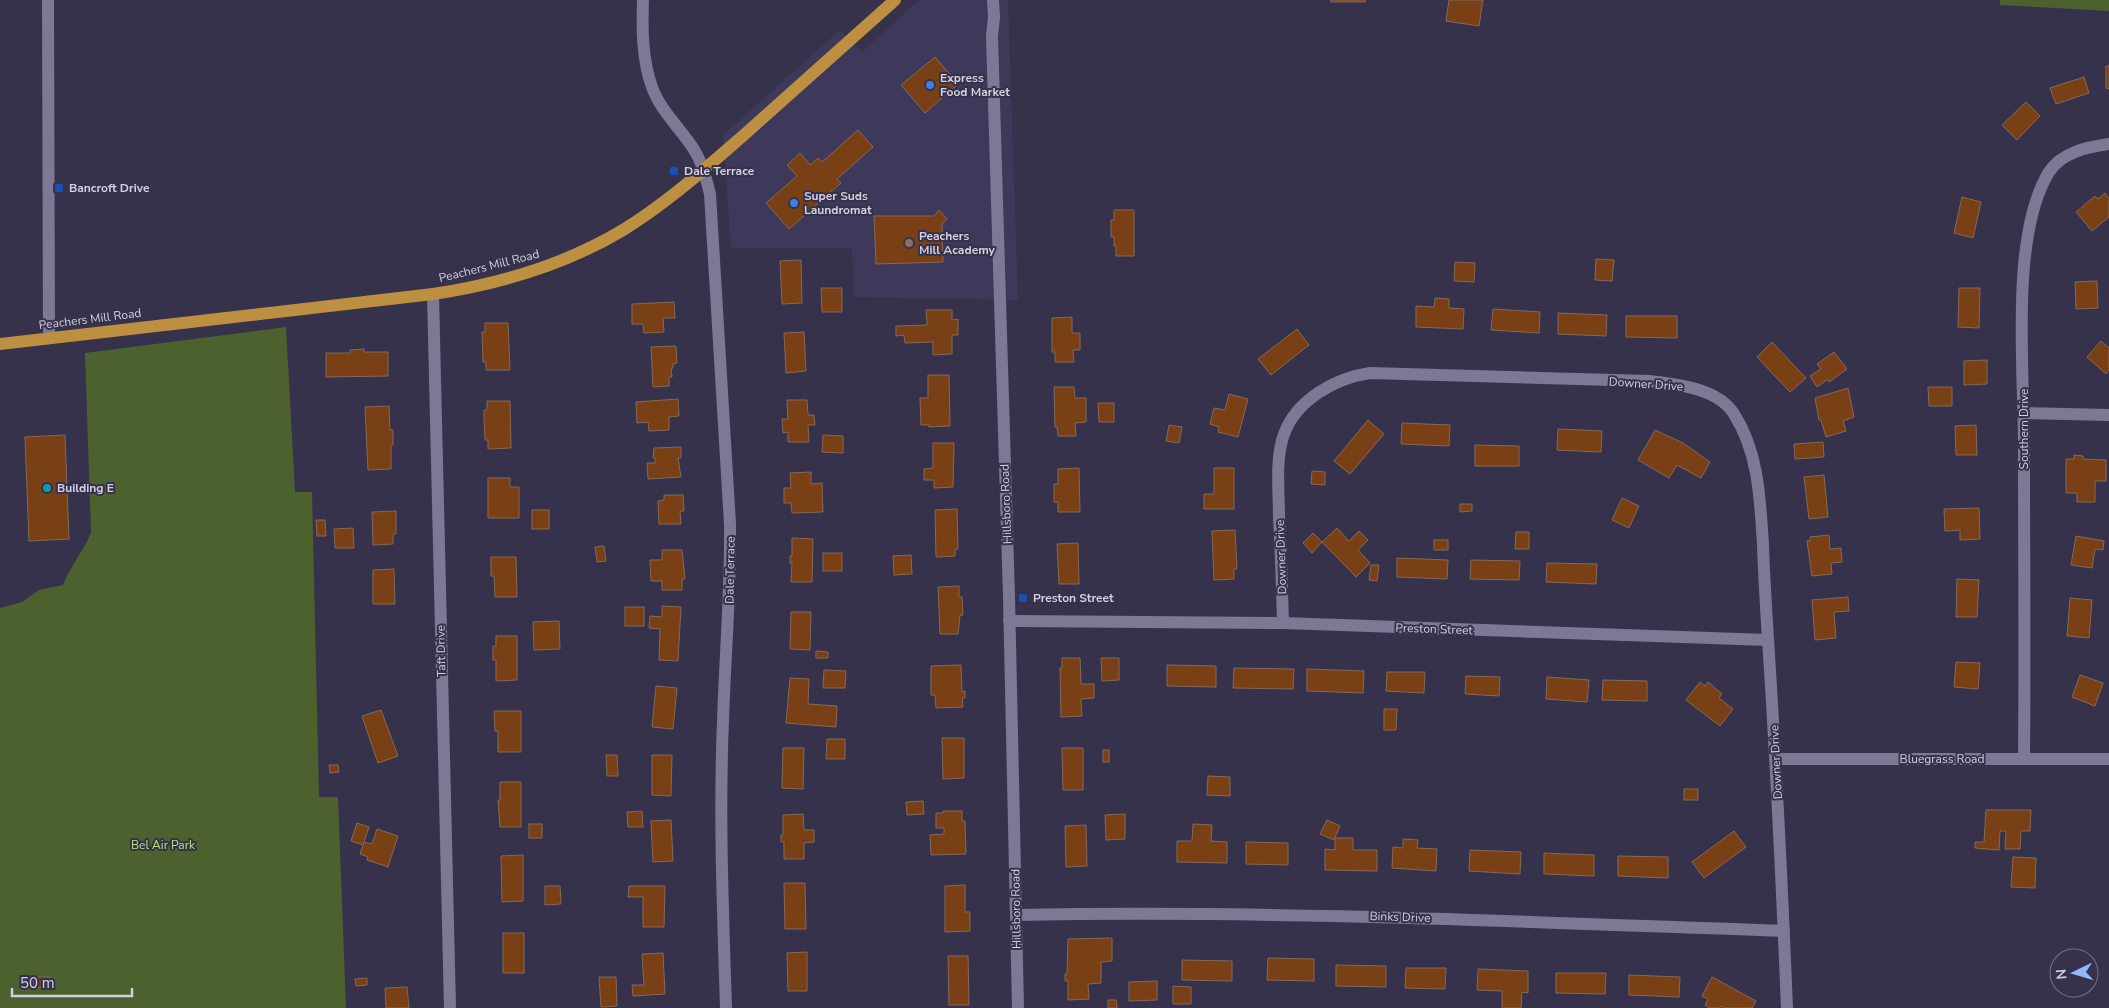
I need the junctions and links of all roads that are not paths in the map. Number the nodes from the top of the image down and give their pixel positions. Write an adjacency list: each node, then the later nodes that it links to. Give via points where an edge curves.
1 (48, 0): 8 (street)
2 (643, 0): 6 (street, Dale Terrace, via 645,63 652,89)
3 (895, 0): 6 (main road, Peachers Mill Road)
4 (993, 0): 12 (street, Hillsboro Road)
5 (2109, 144): 10 (street, Southern Drive, via 2080,150 2062,158 2050,170 2041,187 2027,244 2023,286)
6 (704, 169): 7 (main road, Peachers Mill Road, via 638,220 587,248 547,266 465,289); 21 (street, Dale Terrace, via 710,194 730,524 731,575 721,783)
7 (433, 294): 8 (main road, Peachers Mill Road); 20 (street, Taft Drive)
8 (49, 337): 9 (main road, Peachers Mill Road)
9 (0, 344)
10 (2024, 412): 11 (street); 16 (street, Southern Drive)
11 (2109, 416)
12 (1009, 621): 13 (street, Preston Street); 18 (street, Hillsboro Road)
13 (1283, 623): 14 (street, Preston Street); 14 (street, Downer Drive, via 1280,452 1284,434 1294,417 1318,393 1337,381 1370,373 1649,381 1696,388 1734,412 1742,429 1752,453 1760,497)
14 (1768, 640): 15 (street, Downer Drive)
15 (1776, 759): 16 (street, Bluegrass Road); 19 (street, Downer Drive)
16 (2024, 759): 17 (street, Bluegrass Road)
17 (2109, 759)
18 (1016, 915): 19 (street, Binks Drive, via 1299,914); 22 (street, Hillsboro Road)
19 (1784, 931): 23 (street, Downer Drive)
20 (450, 1008)
21 (726, 1008)
22 (1018, 1008)
23 (1787, 1008)

